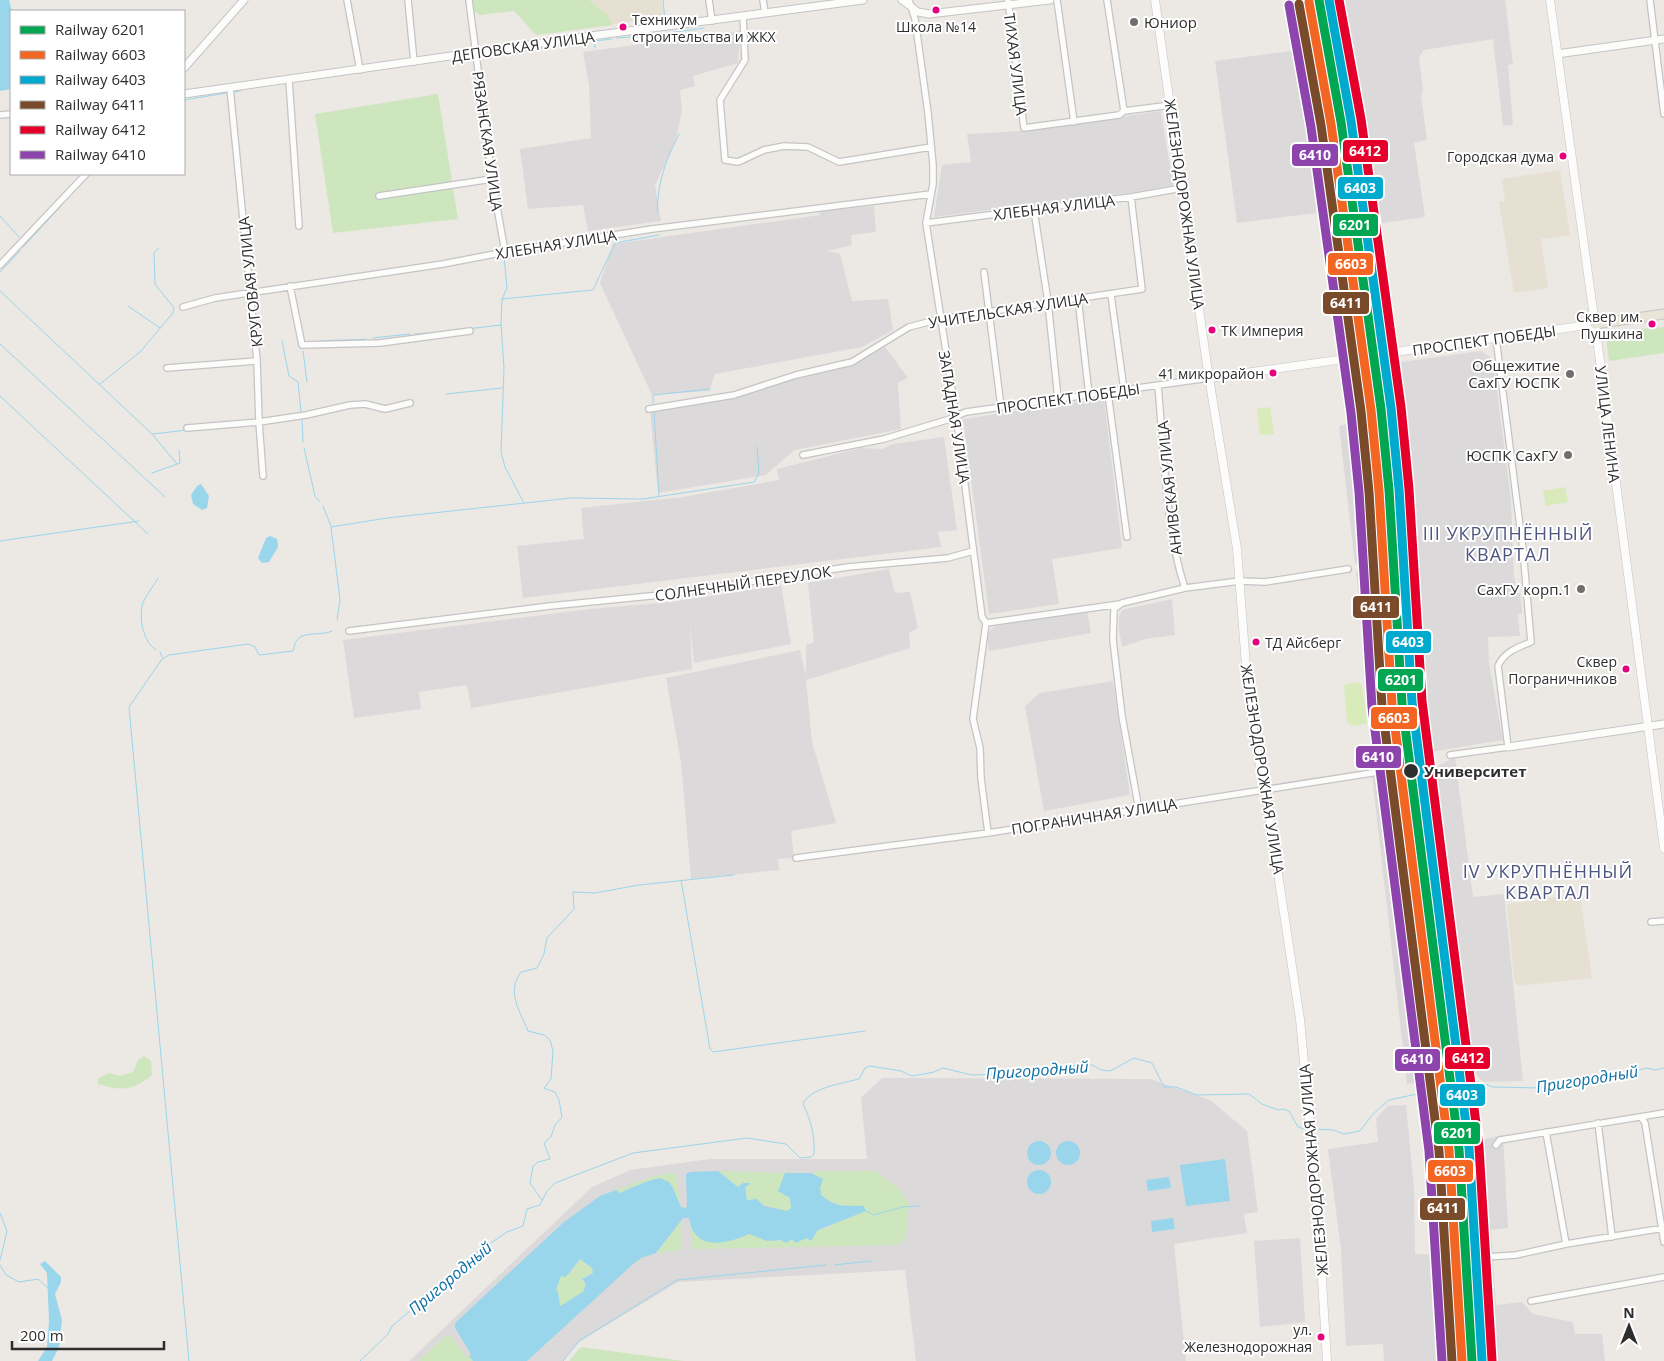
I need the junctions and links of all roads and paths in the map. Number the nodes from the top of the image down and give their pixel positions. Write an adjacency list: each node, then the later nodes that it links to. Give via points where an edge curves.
1 (244, 0): 27 (street)
2 (347, 0): 28 (street)
3 (408, 0): 26 (street)
4 (469, 0): 24 (street, РЯЗАНСКАЯ УЛИЦА)
5 (709, 0): 21 (street)
6 (763, 0): 19 (street)
7 (863, 0): 16 (street, ДЕПОВСКАЯ УЛИЦА)
8 (902, 0): 18 (street)
9 (909, 0): 18 (street, ЗАПАДНАЯ УЛИЦА)
10 (1050, 0): 17 (street)
11 (1057, 0): 35 (street)
12 (1107, 0): 33 (street)
13 (1155, 0): 32 (main road, ЖЕЛЕЗНОДОРОЖНАЯ УЛИЦА)
14 (1550, 0): 25 (main road, УЛИЦА ЛЕНИНА)
15 (1650, 0): 23 (street)
16 (846, 1): 19 (street, ДЕПОВСКАЯ УЛИЦА)
17 (1008, 2): 18 (street, via 929,14); 35 (street, ТИХАЯ УЛИЦА, via 1024,128)
18 (912, 8): 36 (street, ЗАПАДНАЯ УЛИЦА)
19 (765, 13): 20 (street, ДЕПОВСКАЯ УЛИЦА)
20 (743, 16): 21 (street, ДЕПОВСКАЯ УЛИЦА); 36 (street, via 744,60 720,100 726,160 738,162 764,150 784,146 808,147 839,162)
21 (712, 21): 24 (street, ДЕПОВСКАЯ УЛИЦА)
22 (1664, 39): 23 (street)
23 (1655, 40): 25 (street); 34 (street)
24 (476, 54): 26 (street, ДЕПОВСКАЯ УЛИЦА); 38 (street, РЯЗАНСКАЯ УЛИЦА)
25 (1557, 54): 59 (main road, УЛИЦА ЛЕНИНА)
26 (414, 62): 28 (street, ДЕПОВСКАЯ УЛИЦА)
27 (185, 67)
28 (360, 70): 29 (street, ДЕПОВСКАЯ УЛИЦА)
29 (290, 80): 30 (street, ДЕПОВСКАЯ УЛИЦА); 45 (street)
30 (230, 88): 31 (street, ДЕПОВСКАЯ УЛИЦА); 51 (street, КРУГОВАЯ УЛИЦА)
31 (185, 94)
32 (1171, 105): 33 (street); 39 (main road, ЖЕЛЕЗНОДОРОЖНАЯ УЛИЦА)
33 (1124, 111): 35 (street, via 1119,115)
34 (1664, 114)
35 (1074, 122)
36 (932, 147): 40 (street, ЗАПАДНАЯ УЛИЦА)
37 (85, 175): 48 (street)
38 (492, 179): 41 (street); 47 (street, РЯЗАНСКАЯ УЛИЦА)
39 (1182, 188): 42 (street, ХЛЕБНАЯ УЛИЦА); 65 (main road, ЖЕЛЕЗНОДОРОЖНАЯ УЛИЦА)
40 (931, 194): 44 (street, ЗАПАДНАЯ УЛИЦА); 47 (street, ХЛЕБНАЯ УЛИЦА, via 652,229)
41 (379, 196)
42 (1131, 197): 43 (street, ХЛЕБНАЯ УЛИЦА); 52 (street, УЧИТЕЛЬСКАЯ УЛИЦА, via 1142,289)
43 (1034, 210): 44 (street, ХЛЕБНАЯ УЛИЦА); 54 (street)
44 (926, 223): 58 (street, ЗАПАДНАЯ УЛИЦА)
45 (299, 226)
46 (1345, 247): 62 (street, via 1360,349)
47 (505, 252): 50 (street, ХЛЕБНАЯ УЛИЦА)
48 (0, 265)
49 (984, 272): 56 (street)
50 (290, 286): 51 (street, ХЛЕБНАЯ УЛИЦА); 60 (street, via 302,345 380,344)
51 (252, 292): 55 (street, ХЛЕБНАЯ УЛИЦА); 63 (street, КРУГОВАЯ УЛИЦА)
52 (1111, 295): 53 (street, УЧИТЕЛЬСКАЯ УЛИЦА); 67 (street)
53 (1078, 298): 54 (street, УЧИТЕЛЬСКАЯ УЛИЦА); 69 (street)
54 (1048, 302): 56 (street, УЧИТЕЛЬСКАЯ УЛИЦА); 70 (street)
55 (183, 307)
56 (988, 312): 58 (street, УЧИТЕЛЬСКАЯ УЛИЦА); 72 (street)
57 (1664, 314): 59 (main road, ПРОСПЕКТ ПОБЕДЫ)
58 (940, 319): 73 (street, УЧИТЕЛЬСКАЯ УЛИЦА, via 909,327 852,362 796,375 734,395); 74 (street, ЗАПАДНАЯ УЛИЦА)
59 (1595, 324): 61 (main road, ПРОСПЕКТ ПОБЕДЫ); 88 (main road, УЛИЦА ЛЕНИНА)
60 (470, 331)
61 (1496, 338): 62 (main road, ПРОСПЕКТ ПОБЕДЫ); 89 (street, via 1523,550 1531,642 1514,649 1501,659 1498,666)
62 (1357, 357): 65 (main road, ПРОСПЕКТ ПОБЕДЫ)
63 (258, 361): 64 (street); 75 (street, КРУГОВАЯ УЛИЦА)
64 (167, 368)
65 (1209, 378): 66 (street, ПРОСПЕКТ ПОБЕДЫ); 82 (main road, ЖЕЛЕЗНОДОРОЖНАЯ УЛИЦА, via 1228,484)
66 (1158, 386): 67 (street, ПРОСПЕКТ ПОБЕДЫ); 83 (street, АНИВСКАЯ УЛИЦА, via 1172,530 1177,565)
67 (1124, 390): 68 (street, ПРОСПЕКТ ПОБЕДЫ)
68 (1108, 393): 69 (street, ПРОСПЕКТ ПОБЕДЫ); 79 (street)
69 (1089, 395): 70 (street, ПРОСПЕКТ ПОБЕДЫ)
70 (1058, 399): 72 (street, ПРОСПЕКТ ПОБЕДЫ)
71 (410, 403): 75 (street, via 385,409 365,404 350,405)
72 (1001, 407): 74 (street, ПРОСПЕКТ ПОБЕДЫ)
73 (649, 409)
74 (956, 415): 77 (street, ПРОСПЕКТ ПОБЕДЫ, via 950,420 884,439); 80 (street, ЗАПАДНАЯ УЛИЦА)
75 (258, 422): 76 (street); 78 (street, КРУГОВАЯ УЛИЦА)
76 (187, 428)
77 (803, 454)
78 (263, 476)
79 (1127, 537)
80 (973, 551): 85 (street, ЗАПАДНАЯ УЛИЦА, via 982,617); 86 (street, СОЛНЕЧНЫЙ ПЕРЕУЛОК, via 948,558 848,567 670,594)
81 (1348, 569): 82 (street, via 1265,582)
82 (1240, 580): 83 (street); 92 (main road, ЖЕЛЕЗНОДОРОЖНАЯ УЛИЦА, via 1246,679)
83 (1185, 588): 84 (street)
84 (1122, 603): 85 (street); 93 (street, via 1114,609 1113,640 1122,716)
85 (986, 623): 94 (street, ЗАПАДНАЯ УЛИЦА, via 973,719 980,748)
86 (348, 631)
87 (1664, 724): 88 (street)
88 (1648, 726): 89 (street); 95 (main road, УЛИЦА ЛЕНИНА)
89 (1508, 747): 90 (street)
90 (1450, 755)
91 (1391, 770): 92 (street, ПОГРАНИЧНАЯ УЛИЦА)
92 (1265, 788): 93 (street, ПОГРАНИЧНАЯ УЛИЦА); 111 (main road, ЖЕЛЕЗНОДОРОЖНАЯ УЛИЦА, via 1292,962 1310,1119)
93 (1139, 810): 94 (street, ПОГРАНИЧНАЯ УЛИЦА)
94 (988, 833): 96 (street, ПОГРАНИЧНАЯ УЛИЦА)
95 (1664, 848)
96 (796, 858)
97 (1664, 921): 98 (street)
98 (1651, 922)
99 (1664, 1113): 100 (street)
100 (1641, 1117): 101 (street); 104 (street)
101 (1598, 1123): 102 (street); 105 (street)
102 (1546, 1132): 103 (street, via 1500,1140); 107 (street)
103 (1496, 1145)
104 (1663, 1229): 105 (street); 106 (street)
105 (1612, 1237): 107 (street)
106 (1664, 1242)
107 (1566, 1244): 108 (street, via 1516,1255)
108 (1486, 1257)
109 (1664, 1277): 110 (street)
110 (1531, 1301)
111 (1327, 1361)

